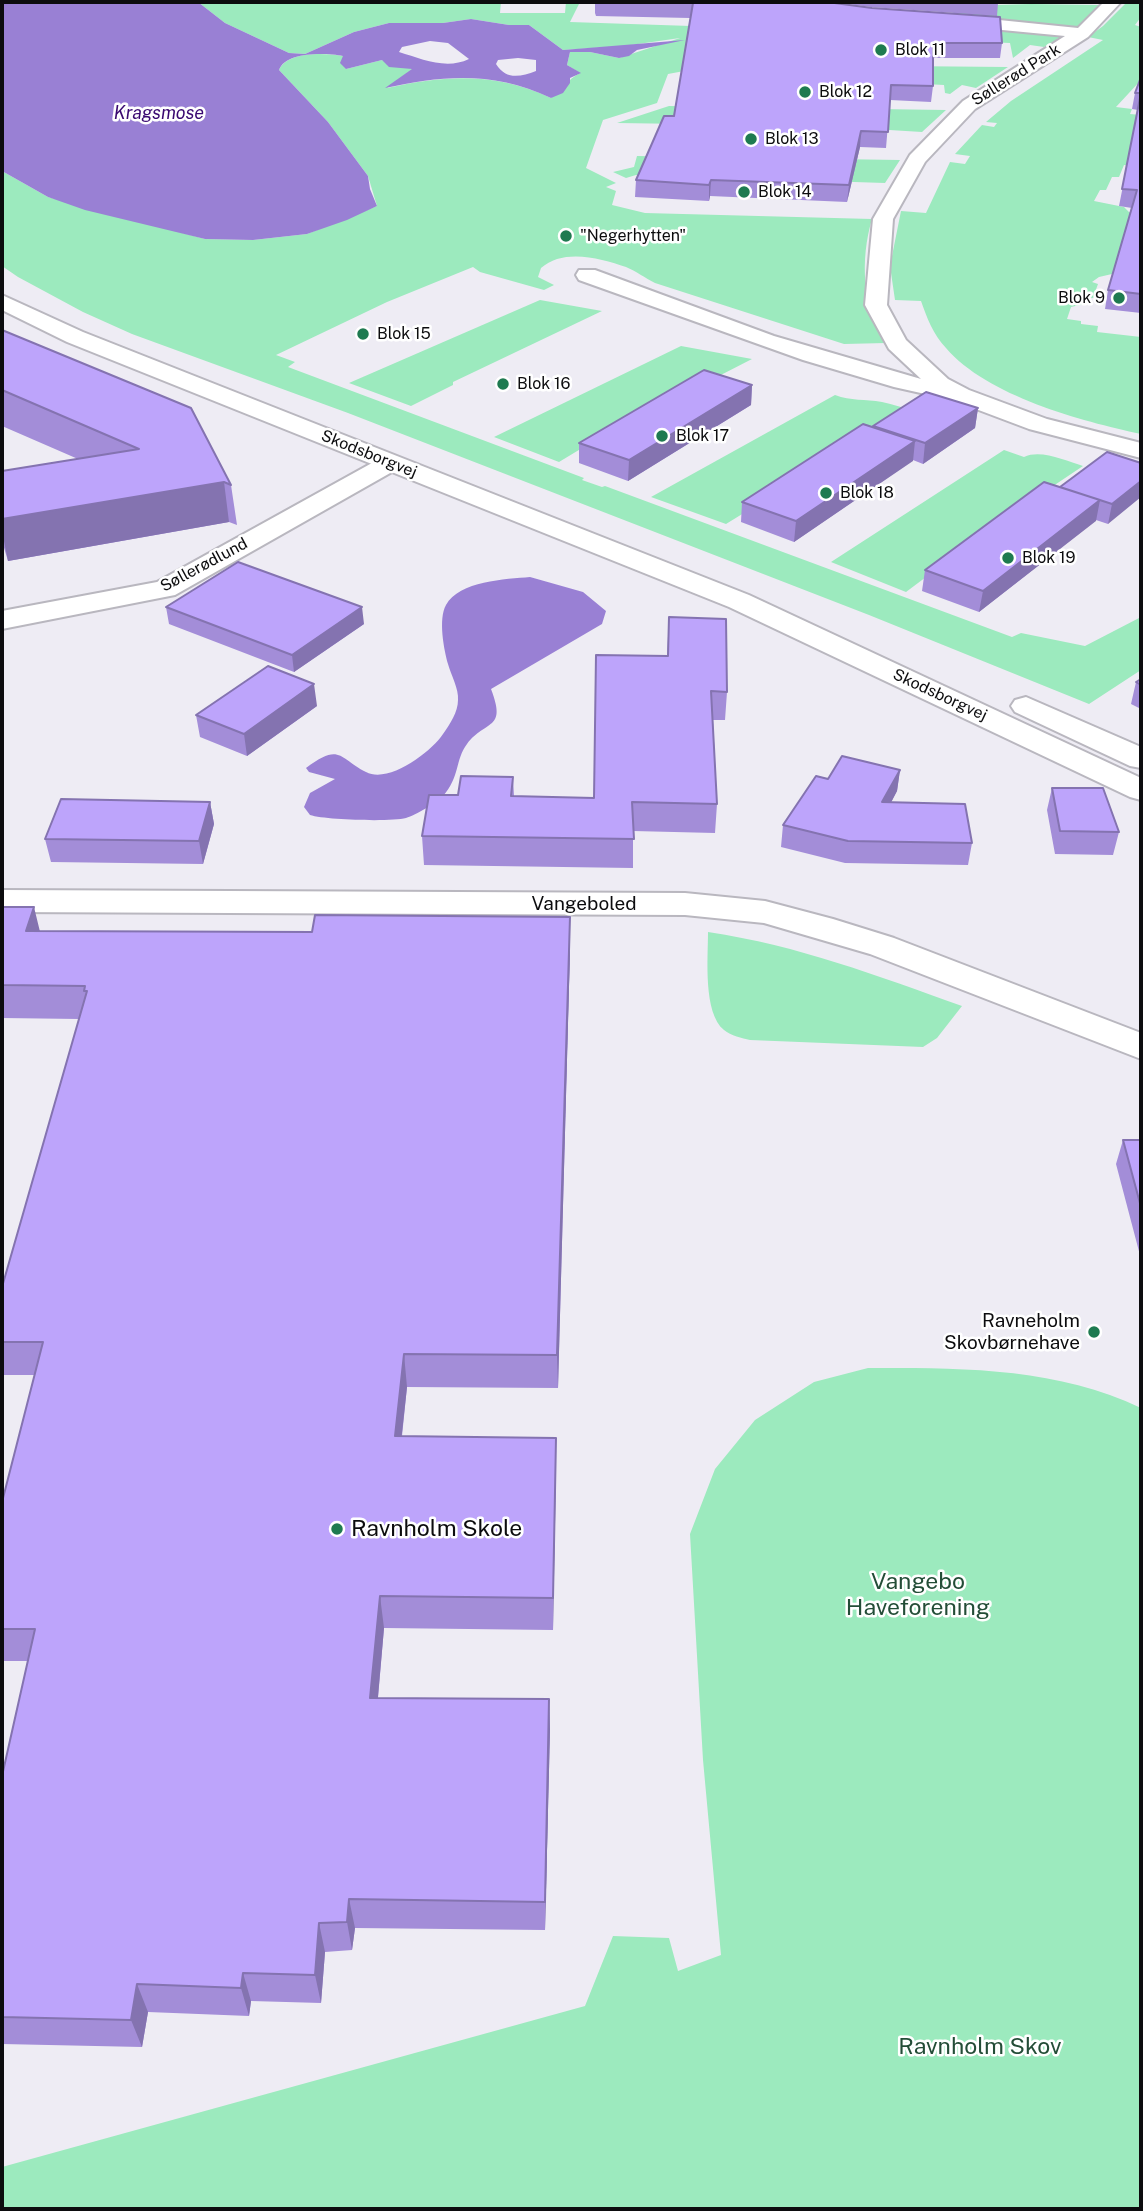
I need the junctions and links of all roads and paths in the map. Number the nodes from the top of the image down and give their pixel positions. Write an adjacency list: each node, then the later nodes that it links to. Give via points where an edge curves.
1 (1113, 2): 3 (street, Søllerød Park)
2 (938, 19): 3 (street, Søllerød Park)
3 (1082, 33): 6 (street, Søllerød Park, via 963,109 917,159 883,219 876,305 897,344 940,384)
4 (587, 275): 6 (street, Søllerød Park, via 865,373)
5 (2, 302): 8 (street, Skodsborgvej, via 75,337)
6 (961, 396): 7 (street, Søllerød Park, via 1038,424)
7 (1141, 451)
8 (390, 463): 9 (street, Skodsborgvej); 10 (street, Søllerødlund, via 165,589)
9 (739, 601): 11 (street, Skodsborgvej, via 821,621); 12 (street, Skodsborgvej)
10 (2, 620)
11 (1141, 759)
12 (1141, 790)
13 (2, 901): 14 (street, Vangeboled, via 652,904 765,912 883,946)
14 (1141, 1047)

